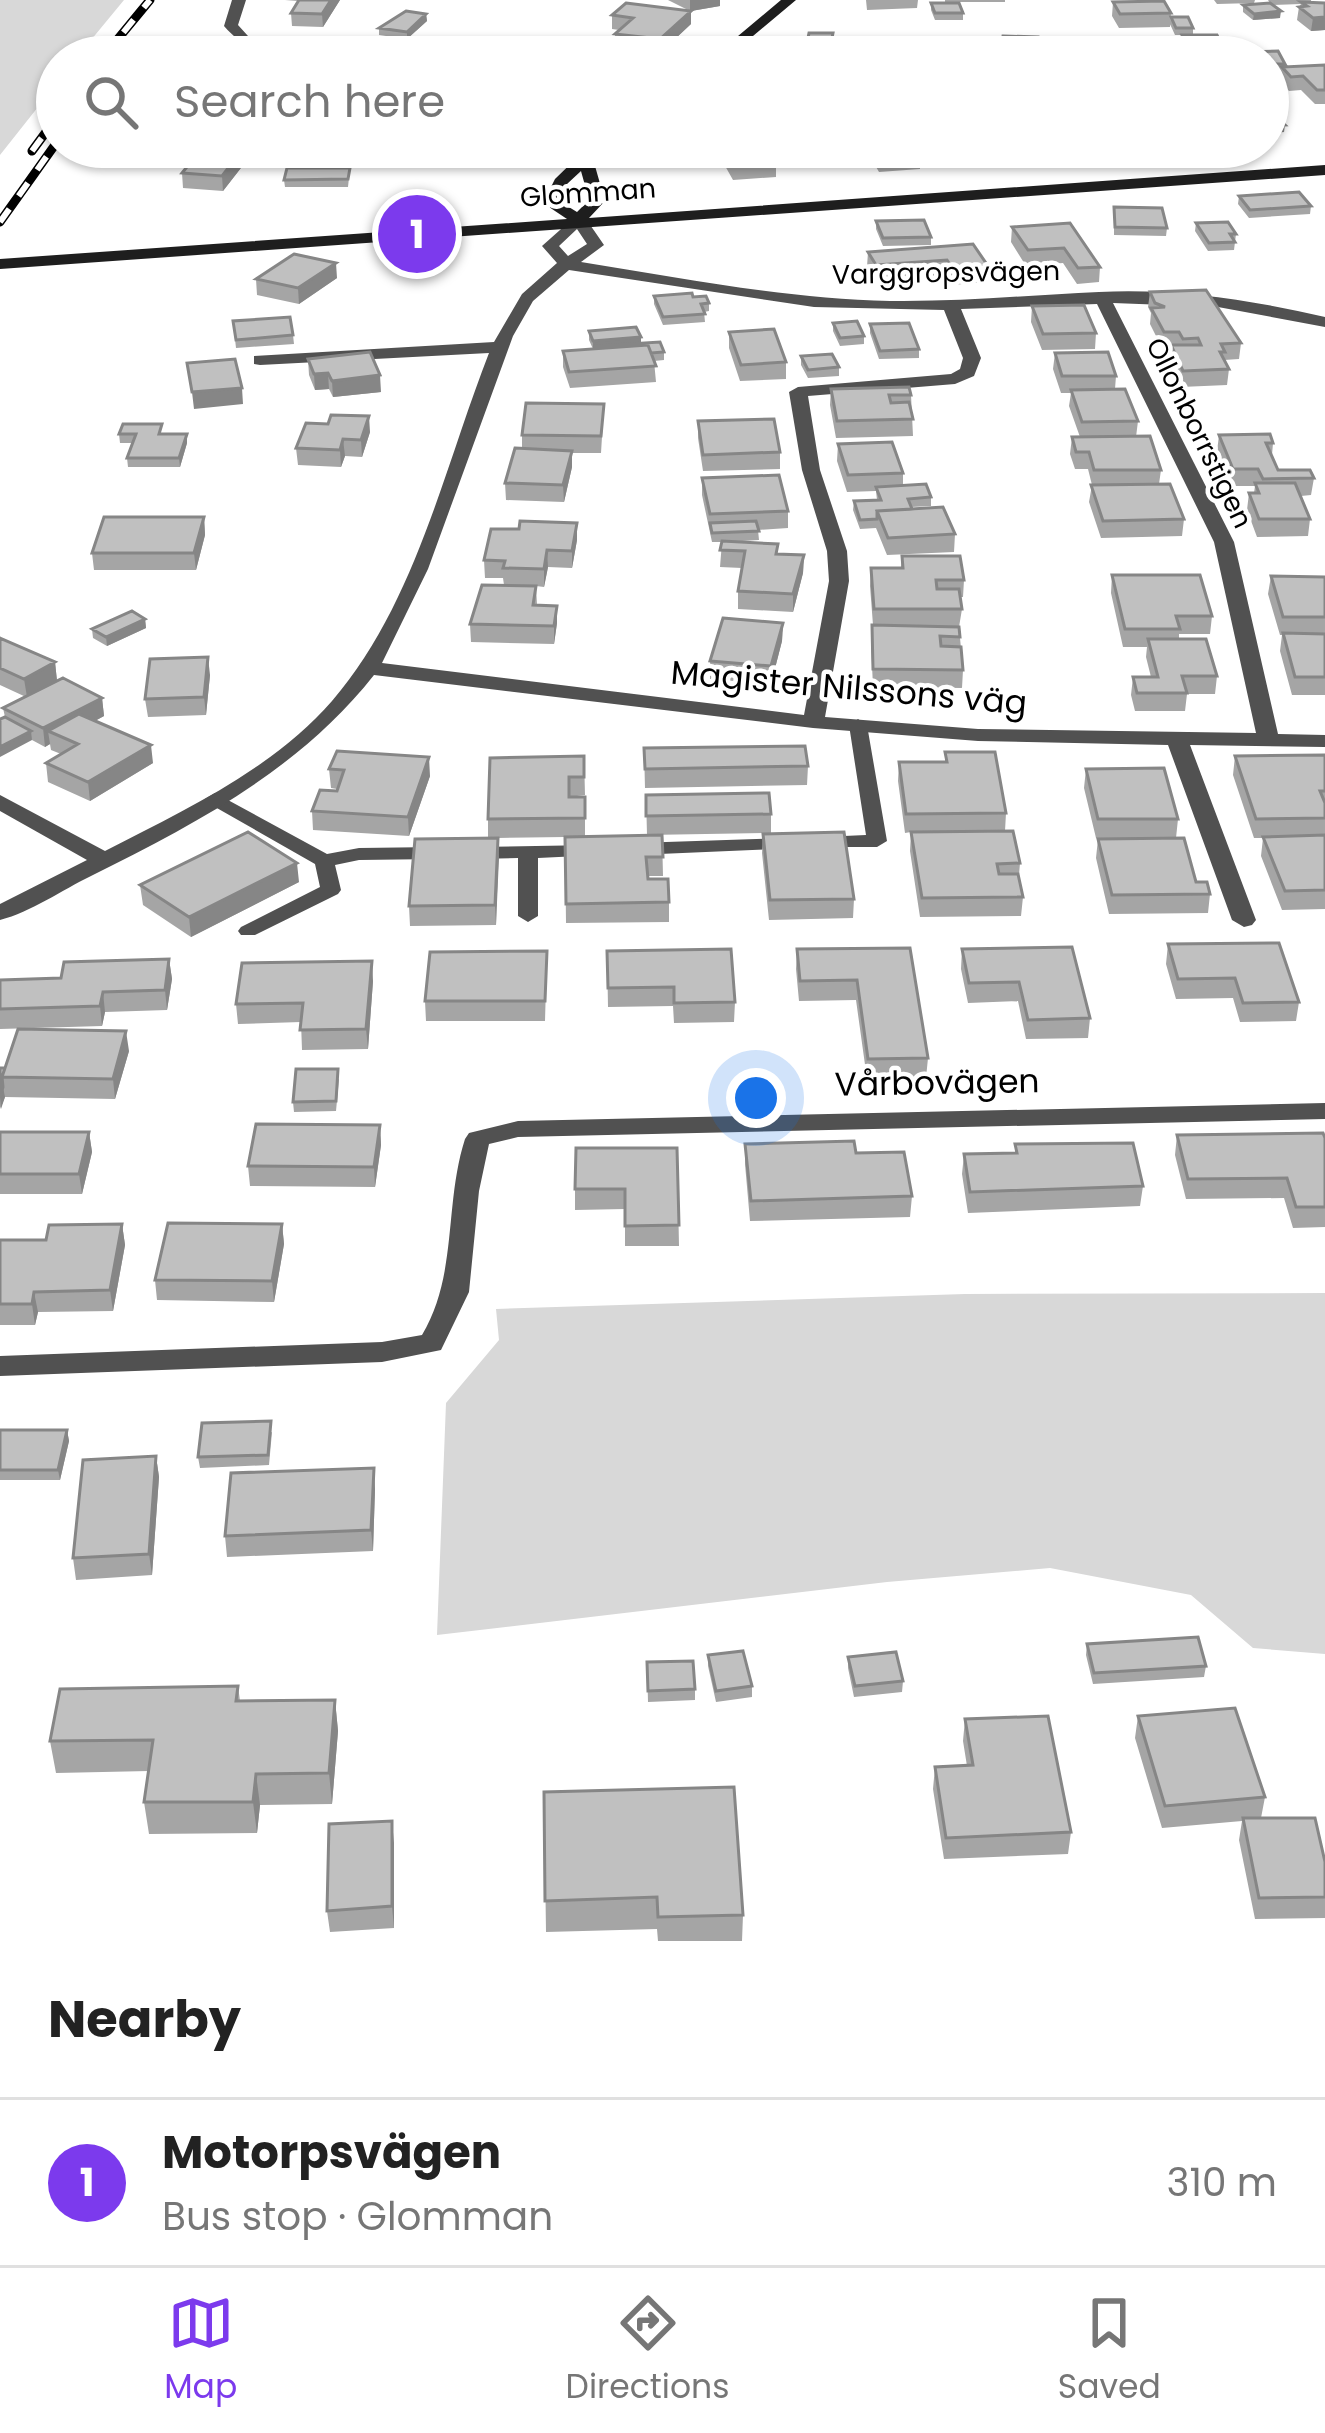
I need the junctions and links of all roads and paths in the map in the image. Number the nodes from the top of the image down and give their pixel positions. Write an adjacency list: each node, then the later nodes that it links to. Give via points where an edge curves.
1 (239, 0): 3 (street, via 231,26)
2 (789, 0): 4 (street)
3 (239, 36)
4 (745, 36)
5 (575, 168): 8 (street, via 550,203)
6 (593, 168): 8 (street, via 597,201)
7 (1325, 170): 8 (street, Glomman)
8 (578, 219): 9 (street, Glomman); 10 (street, via 550,246); 10 (street, via 596,245)
9 (8, 263)
10 (568, 265): 12 (street, Varggropsvägen, via 833,304); 14 (street, via 537,286)
11 (1101, 296): 12 (street, Varggropsvägen); 13 (street, Varggropsvägen, via 1205,298); 20 (street, Ollonborrstigen, via 1224,542)
12 (950, 303): 17 (street, via 972,358 968,372 798,392 839,581)
13 (1325, 322)
14 (501, 347): 15 (street); 16 (street)
15 (260, 360)
16 (370, 668): 17 (street, Magister Nilssons väg); 22 (street, via 294,751)
17 (813, 722): 18 (street, Magister Nilssons väg)
18 (858, 725): 19 (street, Magister Nilssons väg); 24 (lane, via 877,841)
19 (1177, 739): 20 (street, Magister Nilssons väg); 29 (street)
20 (1268, 739): 21 (street, Magister Nilssons väg)
21 (1325, 741)
22 (214, 799): 25 (street); 26 (lane)
23 (0, 802): 25 (street)
24 (528, 853): 26 (lane); 28 (lane)
25 (103, 859): 27 (street)
26 (324, 861): 30 (lane, via 331,890)
27 (0, 913)
28 (528, 916)
29 (1244, 920)
30 (248, 931)
31 (1325, 1111): 32 (street, Vårbovägen, via 518,1129 478,1139 466,1167 464,1254 449,1318 431,1343 382,1352)
32 (0, 1366)

